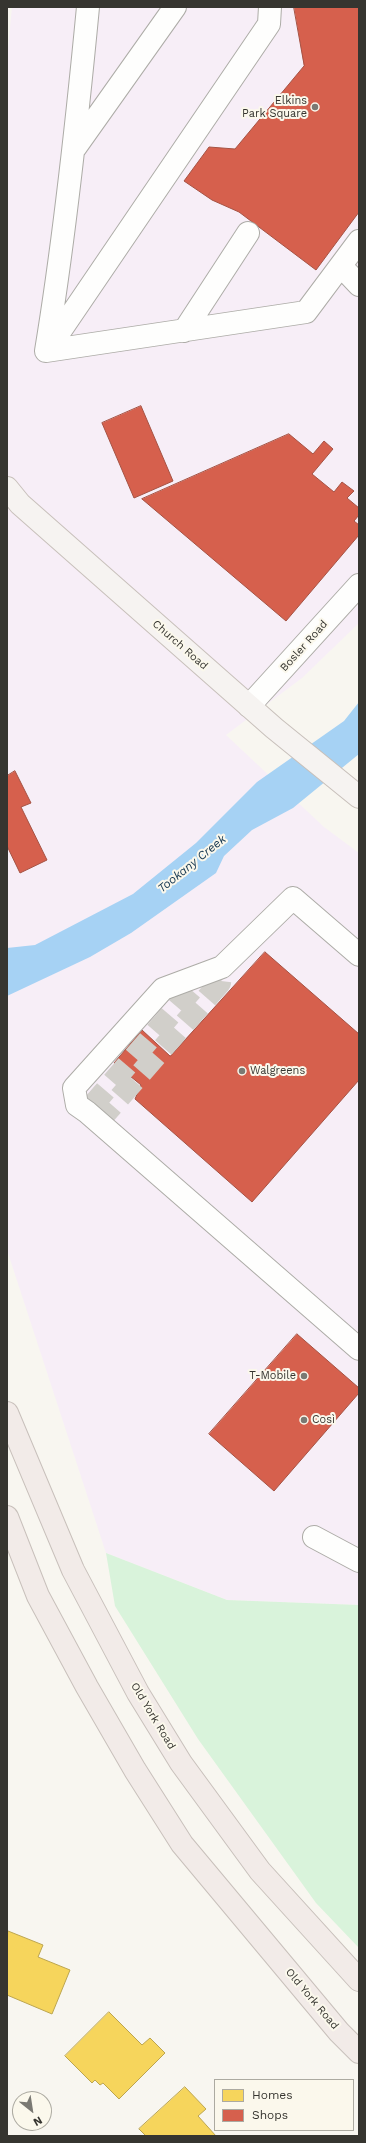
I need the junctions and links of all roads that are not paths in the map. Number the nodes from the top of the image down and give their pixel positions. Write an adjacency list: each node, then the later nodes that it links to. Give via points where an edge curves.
1 (88, 7): 4 (street)
2 (175, 7): 4 (street)
3 (270, 7): 10 (street, via 269,24)
4 (75, 149): 10 (street, via 62,256)
5 (248, 233): 9 (street)
6 (359, 241): 7 (street)
7 (341, 266): 8 (street); 9 (street, via 306,312)
8 (359, 285)
9 (184, 331): 10 (street)
10 (46, 351)
11 (7, 488): 13 (main road, Church Road, via 20,504)
12 (359, 585): 13 (street, Bosler Road)
13 (250, 706): 14 (main road, Church Road)
14 (357, 795)
15 (359, 955): 16 (street, via 293,898 222,967 163,989 74,1088 76,1105)
16 (359, 1349)
17 (7, 1413): 21 (highway, Old York Road, via 73,1570 138,1693 181,1763 260,1871)
18 (7, 1516): 22 (highway, Old York Road, via 38,1596 105,1719 182,1844 339,2032)
19 (314, 1537): 20 (street)
20 (359, 1562)
21 (359, 1980)
22 (359, 2052)

